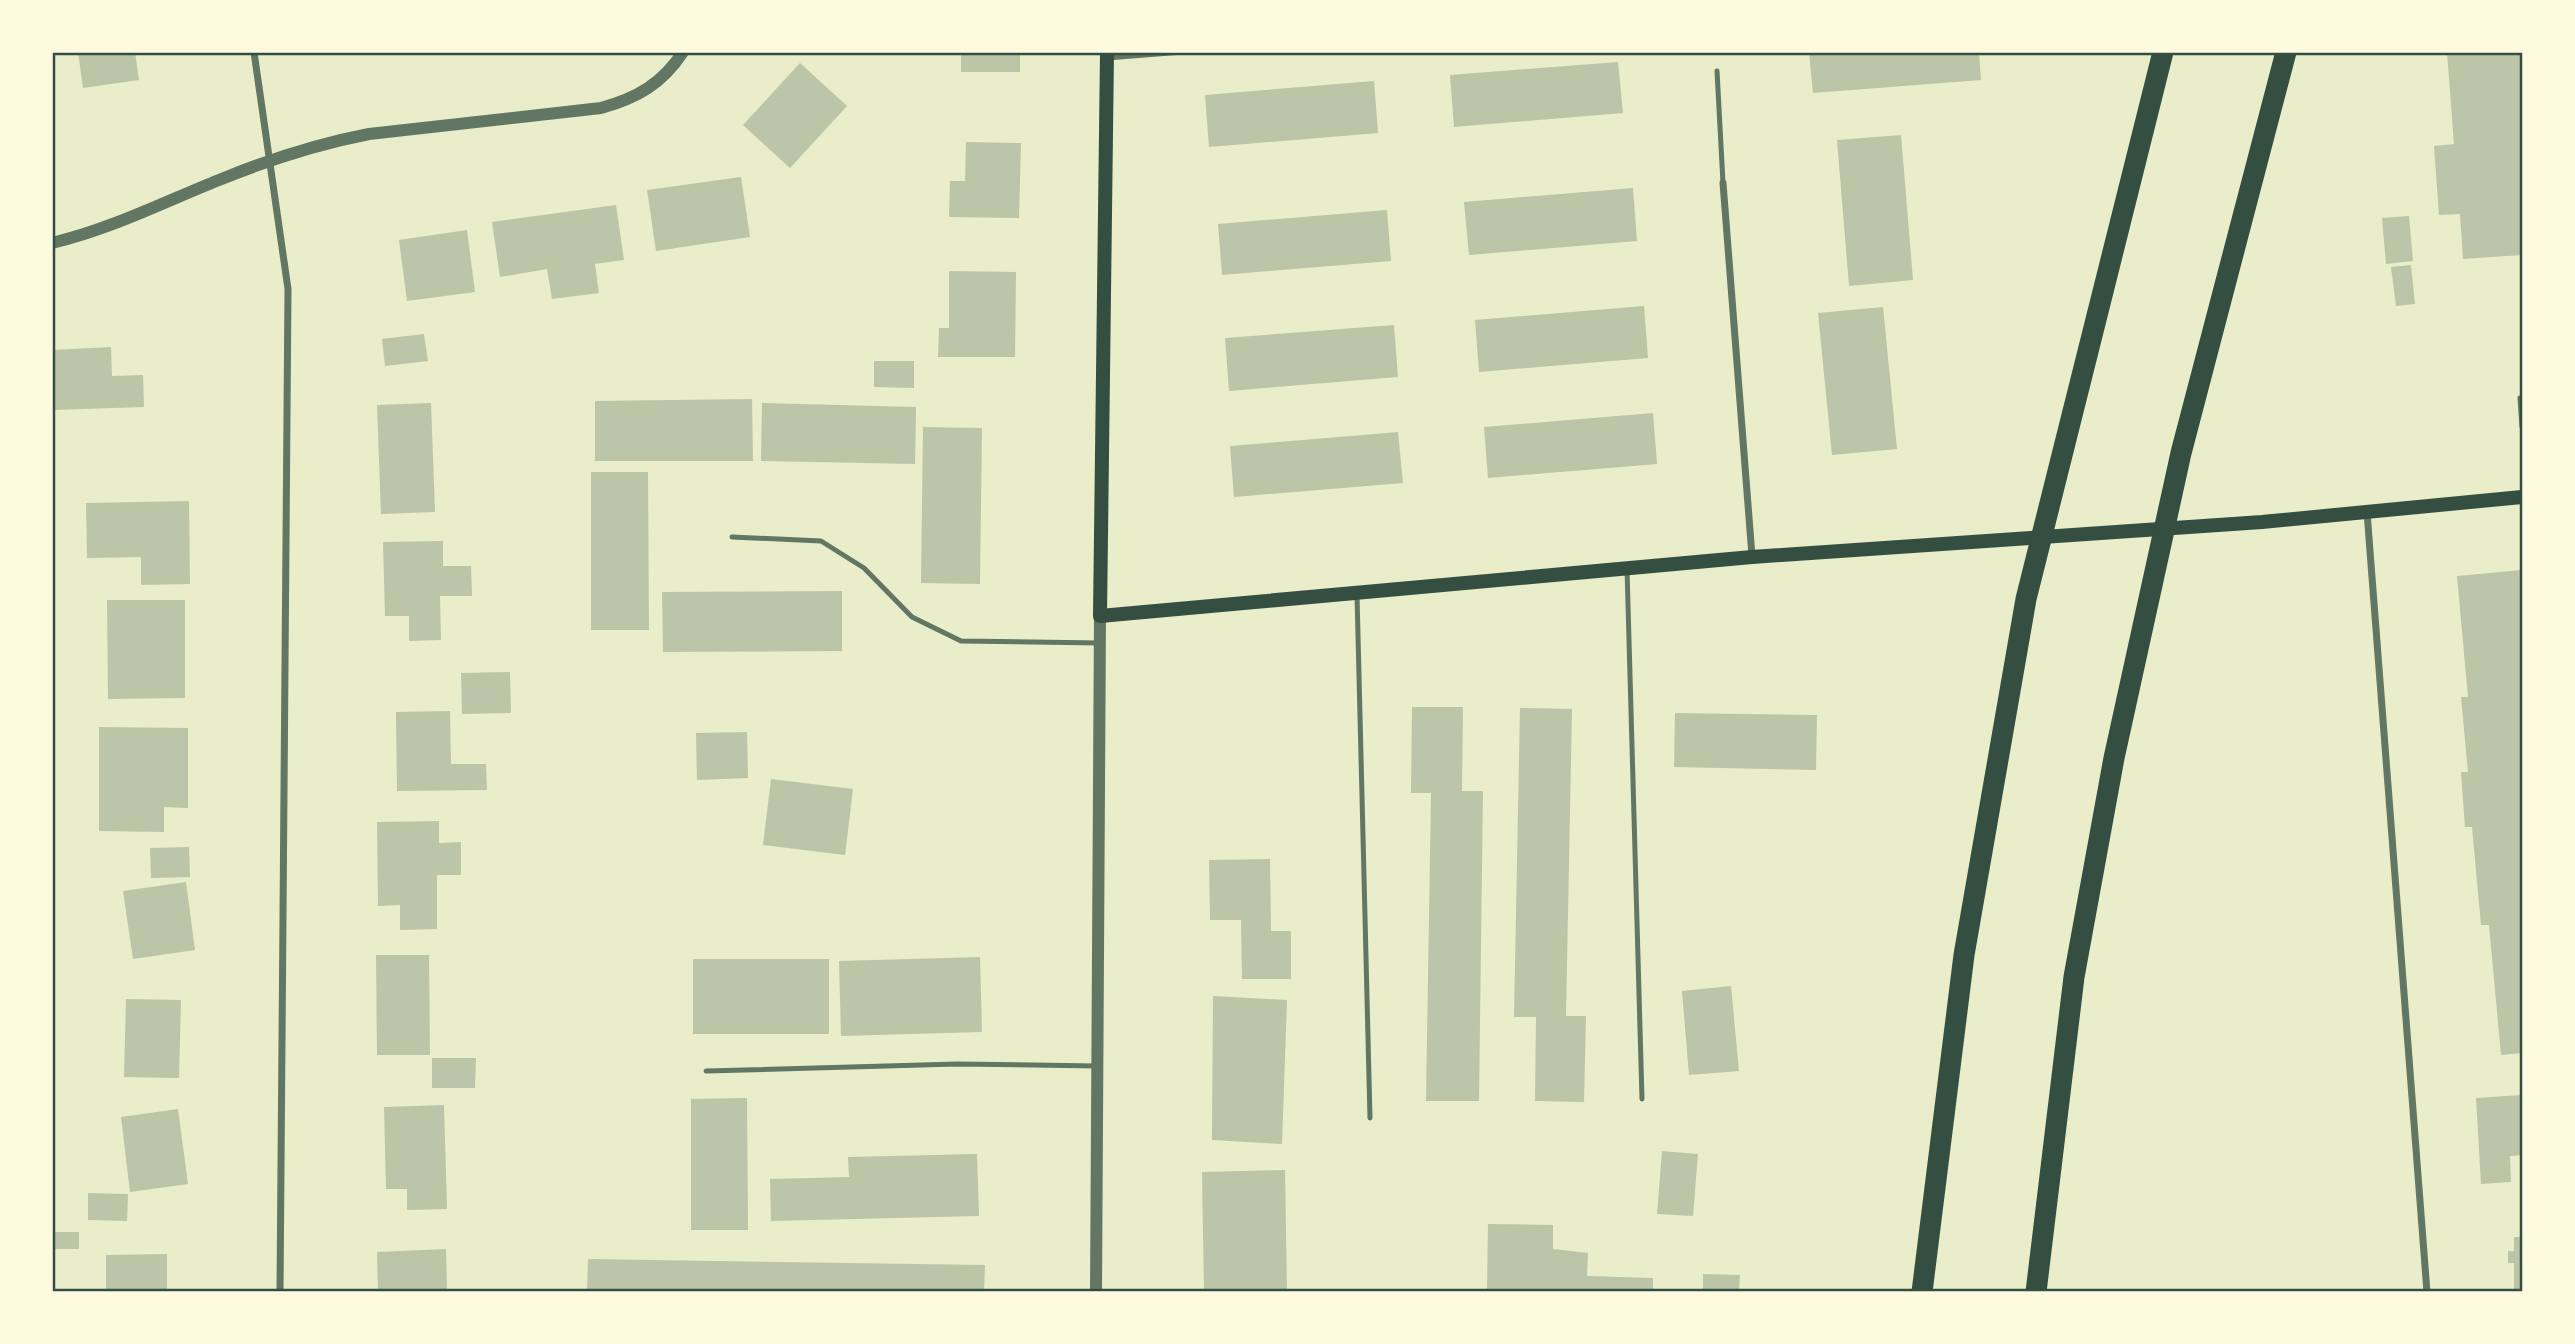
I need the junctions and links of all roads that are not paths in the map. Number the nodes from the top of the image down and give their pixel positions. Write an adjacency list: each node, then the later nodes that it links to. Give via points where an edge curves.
1 (254, 52): 8 (street)
2 (683, 52): 8 (street, via 651,88 601,108 369,134)
3 (1183, 52): 6 (lane)
4 (2163, 52): 27 (highway, via 2026,599 1964,955)
5 (2286, 52): 28 (highway, via 2181,453 2114,758 2074,977)
6 (1107, 55): 19 (main road)
7 (1717, 71): 9 (lane)
8 (271, 160): 10 (street, via 110,226); 25 (street, via 288,289)
9 (1723, 183): 16 (street)
10 (52, 243)
11 (2520, 398): 12 (lane)
12 (2522, 427)
13 (2522, 497): 14 (main road)
14 (2367, 512): 16 (main road); 29 (street)
15 (732, 537): 20 (lane, via 821,541 864,568 912,617 961,641)
16 (1752, 557): 17 (main road)
17 (1627, 569): 18 (main road); 23 (lane)
18 (1357, 592): 19 (main road); 24 (lane)
19 (1100, 616): 20 (street)
20 (1100, 643): 21 (street)
21 (1098, 1066): 22 (lane, via 957,1064); 26 (street)
22 (706, 1071)
23 (1642, 1099)
24 (1370, 1118)
25 (279, 1292)
26 (1096, 1292)
27 (1922, 1292)
28 (2036, 1292)
29 (2427, 1292)

